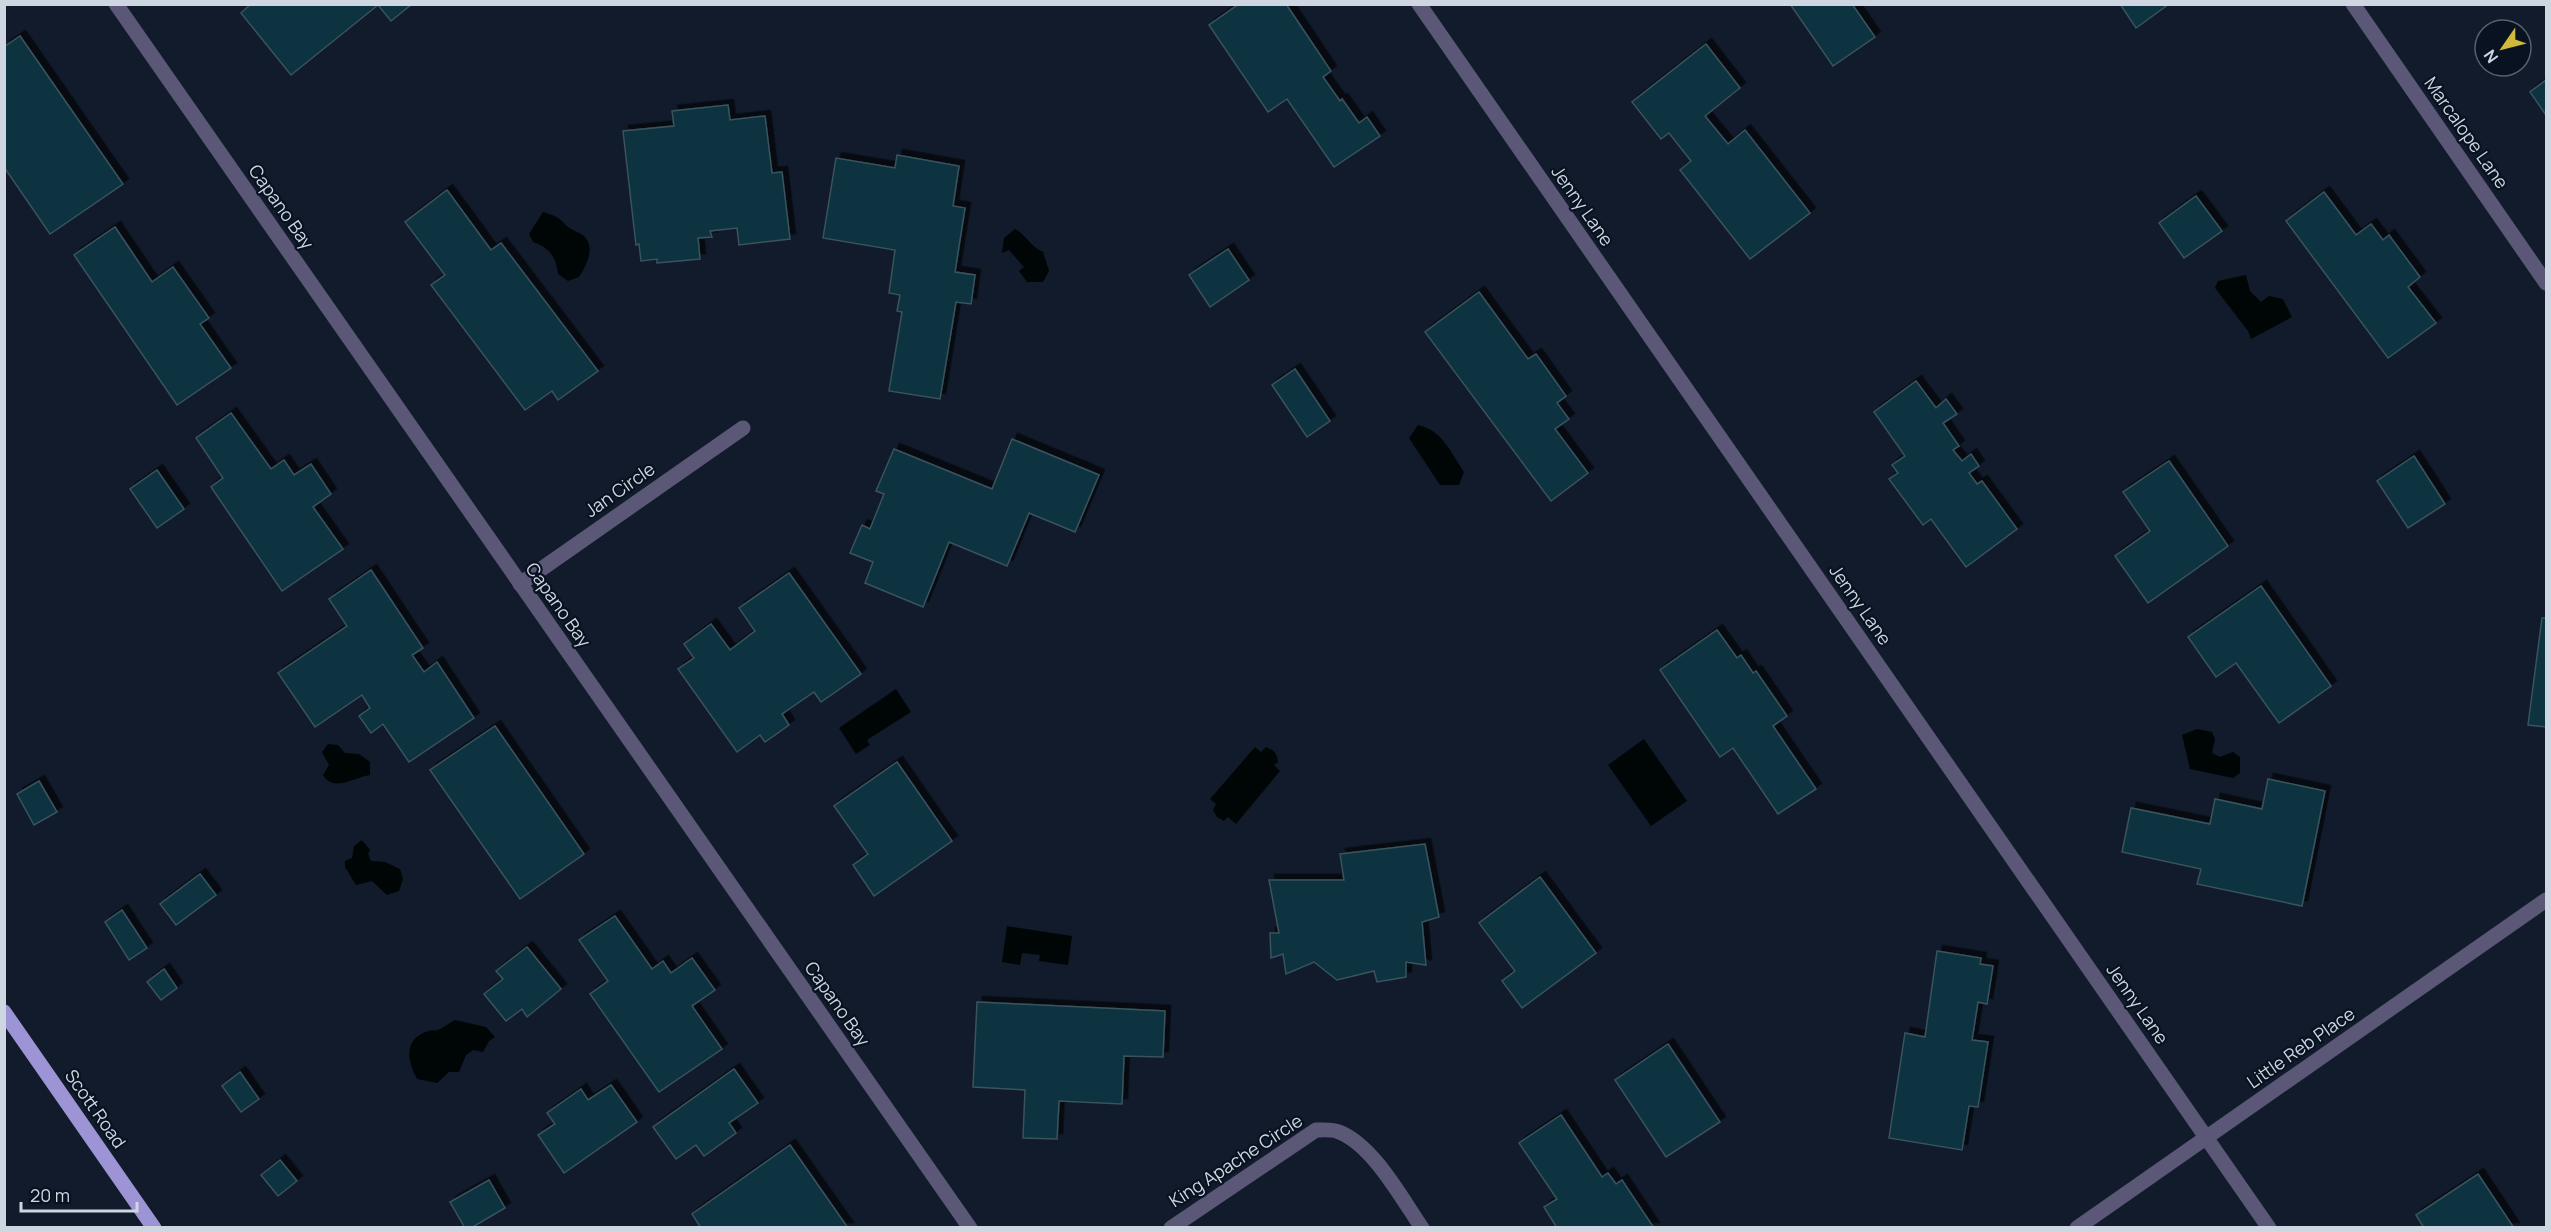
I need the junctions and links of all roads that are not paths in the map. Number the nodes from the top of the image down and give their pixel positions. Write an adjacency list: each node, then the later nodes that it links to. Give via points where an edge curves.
1 (116, 4): 6 (street, Capano Bay)
2 (1419, 4): 9 (street, Jenny Lane)
3 (2352, 4): 4 (street, Marcalope Lane)
4 (2547, 283)
5 (743, 428): 6 (street, Jan Circle)
6 (520, 585): 11 (street, Capano Bay)
7 (2547, 900): 9 (street, Little Reb Place)
8 (4, 1012): 10 (main road, Scott Road)
9 (2206, 1138): 14 (street, Little Reb Place); 15 (street, Jenny Lane)
10 (154, 1227)
11 (970, 1227)
12 (1170, 1227): 13 (street, King Apache Circle, via 1316,1130 1339,1131 1361,1146)
13 (1422, 1227)
14 (2077, 1227)
15 (2269, 1227)

